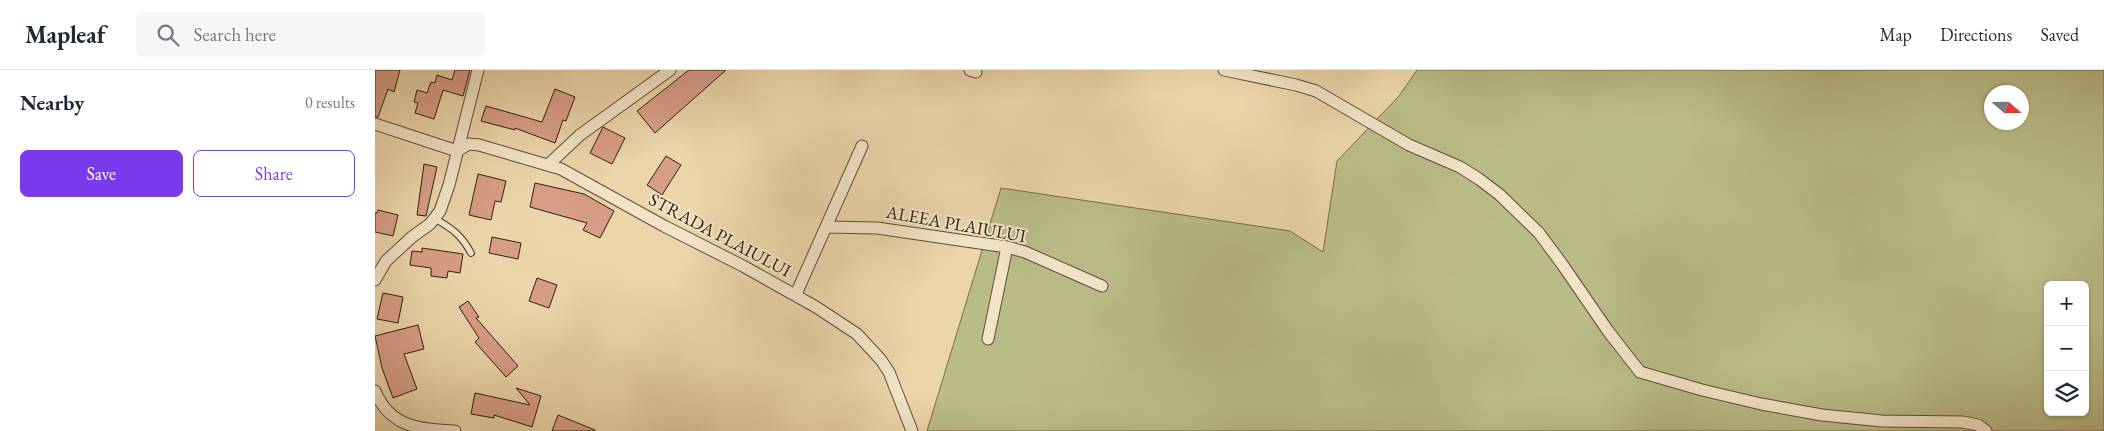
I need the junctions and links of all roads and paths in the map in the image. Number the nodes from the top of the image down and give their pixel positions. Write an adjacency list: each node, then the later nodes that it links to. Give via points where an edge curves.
1 (478, 70): 6 (street)
2 (670, 70): 7 (street, via 580,135)
3 (1224, 70): 19 (street, via 1316,91 1409,145 1479,178 1539,233 1640,372 1770,406 1881,421 1963,422 1978,425)
4 (375, 124): 6 (street)
5 (861, 146): 9 (street)
6 (457, 151): 7 (street, STRADA PLAIULUI, via 469,144 479,145); 8 (street, via 443,205)
7 (549, 164): 14 (street, STRADA PLAIULUI)
8 (435, 219): 11 (lane, via 460,235); 12 (street, via 385,261)
9 (827, 227): 10 (street, ALEEA PLAIULUI, via 877,228); 14 (street)
10 (1007, 247): 13 (street, ALEEA PLAIULUI); 15 (street)
11 (471, 253)
12 (375, 280)
13 (1103, 286)
14 (796, 294): 18 (street, STRADA PLAIULUI, via 857,334 872,348 889,372)
15 (988, 339)
16 (375, 391): 17 (street, via 385,410 403,422 422,429)
17 (455, 431)
18 (912, 431)
19 (1986, 431)

